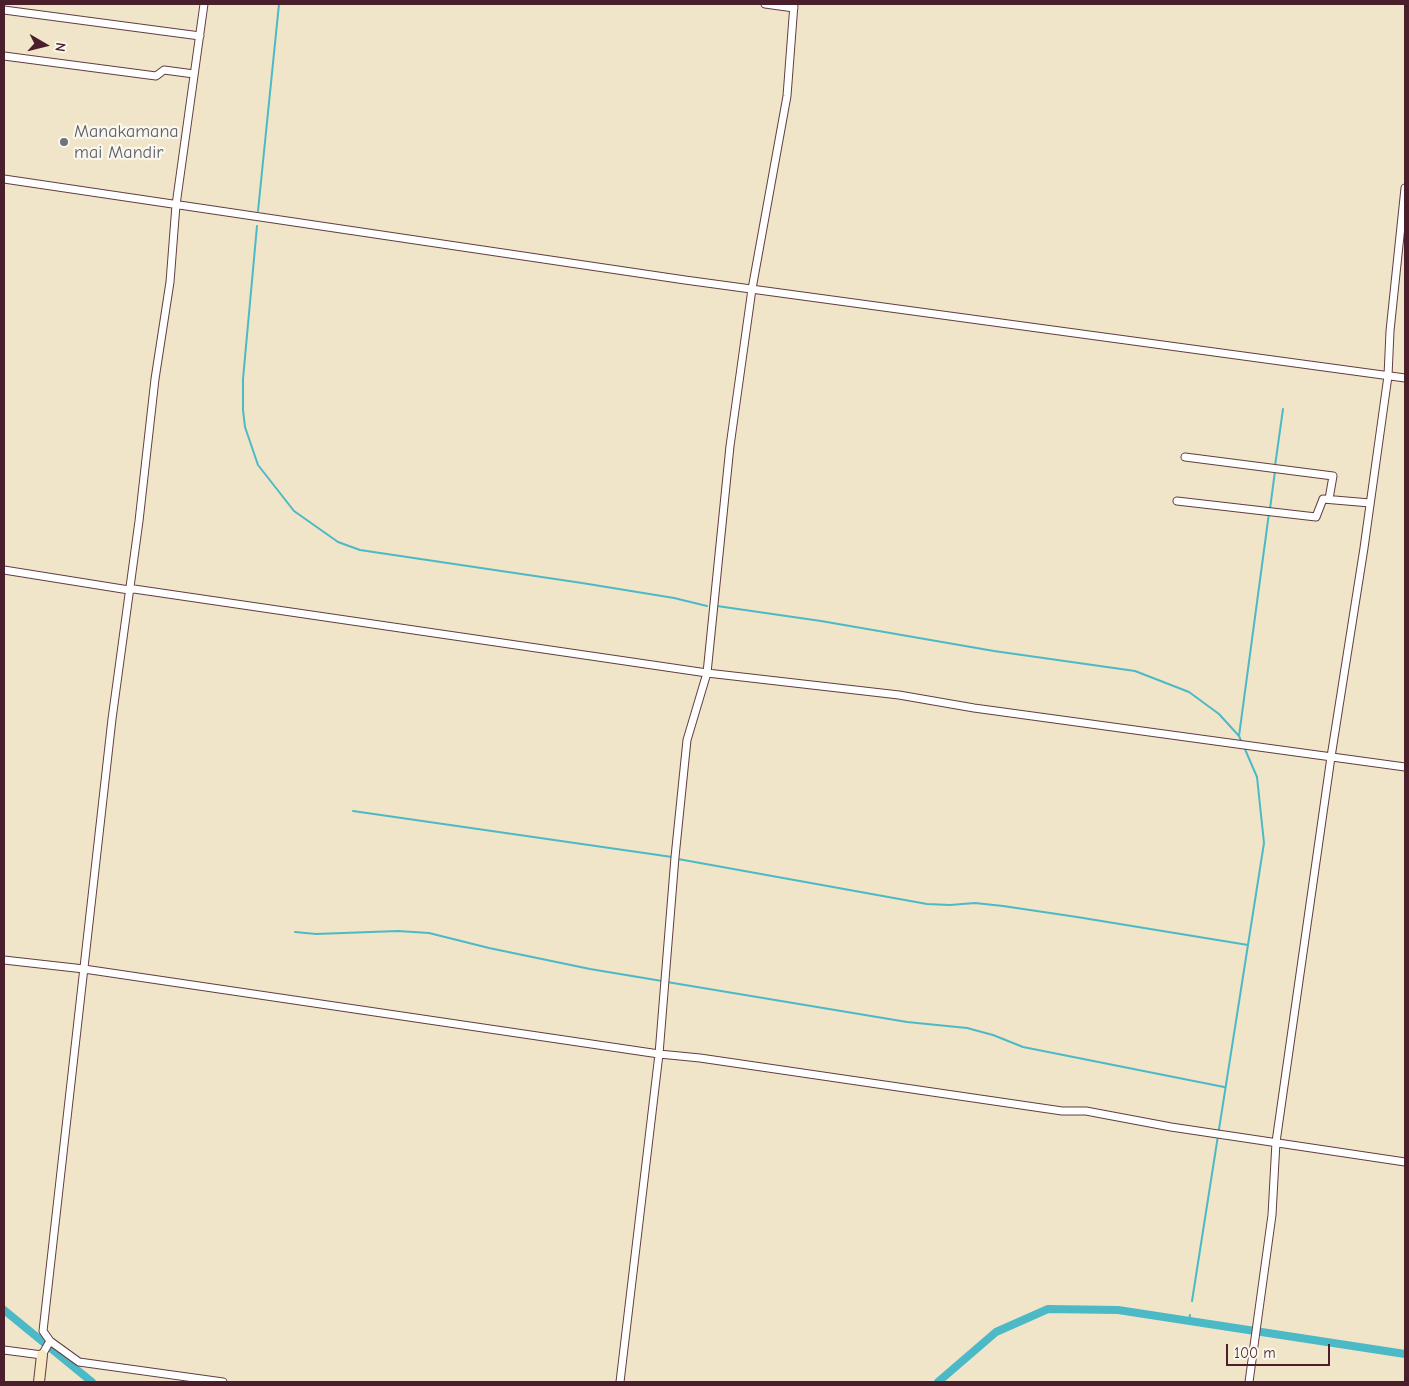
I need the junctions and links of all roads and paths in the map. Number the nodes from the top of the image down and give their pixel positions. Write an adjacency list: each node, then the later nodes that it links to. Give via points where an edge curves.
1 (204, 4): 5 (street)
2 (765, 4): 3 (street)
3 (794, 6): 11 (street, via 787,96)
4 (4, 10): 5 (street)
5 (200, 36): 7 (street)
6 (4, 56): 7 (street, via 156,76 164,70)
7 (194, 74): 10 (street)
8 (4, 179): 10 (street)
9 (1405, 188): 12 (street)
10 (176, 205): 11 (street); 19 (street, via 170,282)
11 (752, 289): 12 (street); 20 (street, via 730,446)
12 (1388, 376): 13 (street); 17 (street)
13 (1405, 378)
14 (1184, 457): 15 (street, via 1333,476)
15 (1329, 500): 16 (street, via 1323,499 1316,517); 17 (street)
16 (1177, 501)
17 (1370, 503): 21 (street)
18 (4, 570): 19 (street)
19 (129, 590): 20 (street); 24 (street)
20 (707, 673): 21 (street, via 899,695); 25 (street, via 687,740)
21 (1331, 757): 22 (street); 26 (street)
22 (1405, 767)
23 (4, 960): 24 (street)
24 (84, 970): 25 (street); 28 (street, via 43,1331)
25 (659, 1054): 26 (street, via 1062,1111 1086,1111); 33 (street)
26 (1276, 1142): 27 (street); 34 (street, via 1272,1216)
27 (1405, 1162)
28 (50, 1341): 30 (street); 32 (street, via 79,1362)
29 (4, 1350): 30 (street)
30 (43, 1353): 31 (street)
31 (39, 1382)
32 (223, 1382)
33 (620, 1382)
34 (1249, 1382)

